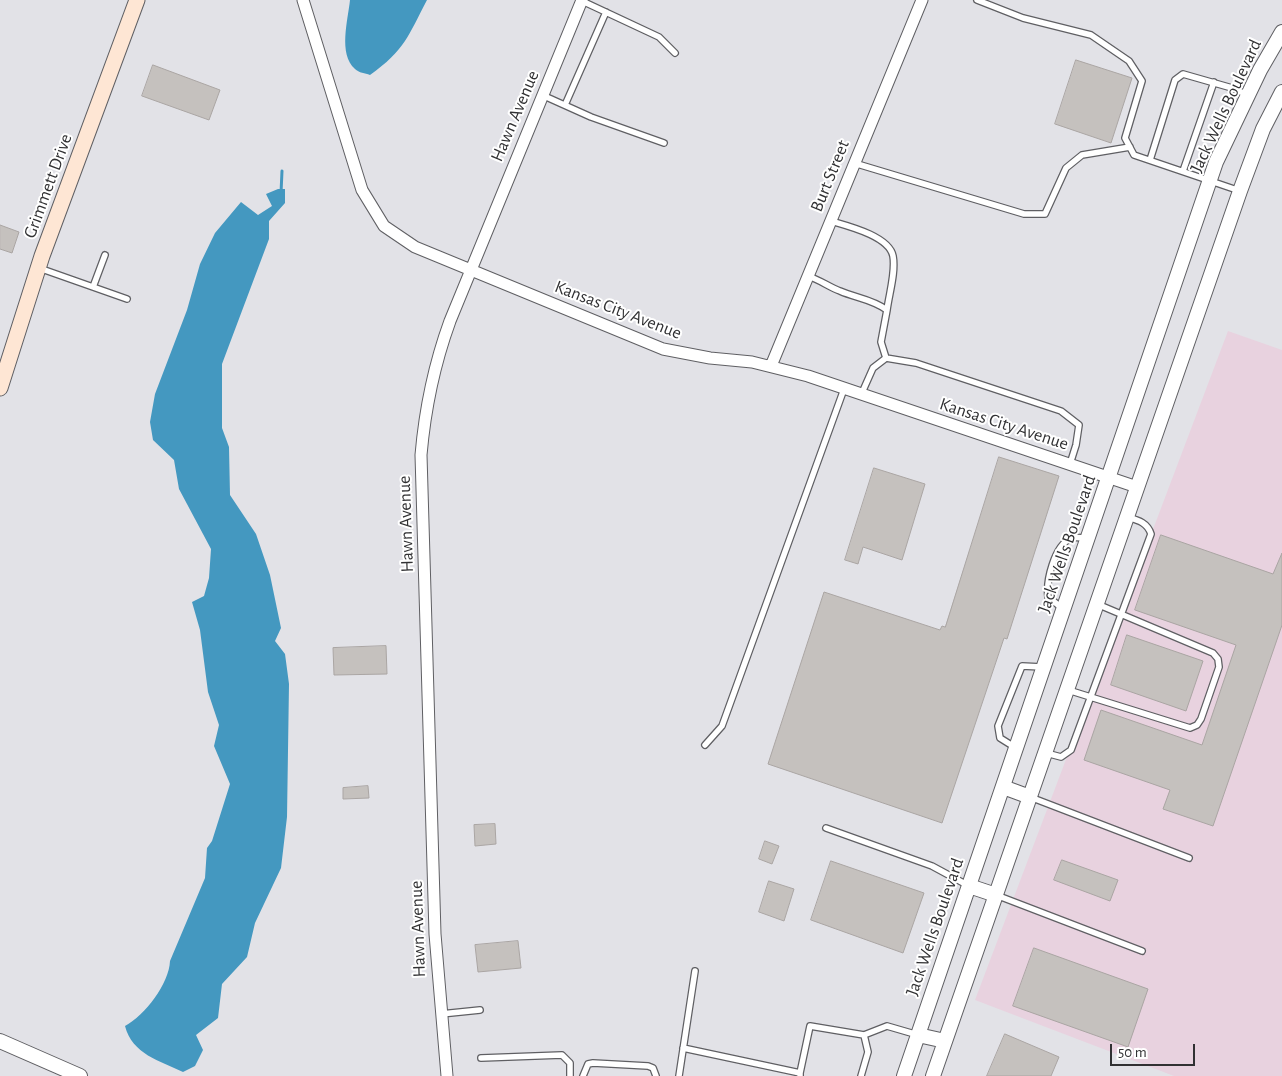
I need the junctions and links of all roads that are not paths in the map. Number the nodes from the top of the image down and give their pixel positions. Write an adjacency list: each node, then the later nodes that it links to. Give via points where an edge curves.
1 (137, 0): 23 (main road, Grimmett Drive)
2 (303, 0): 24 (street, Kansas City Avenue, via 362,190 384,226 415,247)
3 (582, 0): 6 (lane); 11 (street, Hawn Avenue)
4 (922, 0): 17 (street, Burt Street)
5 (977, 0): 15 (lane, via 1023,18 1091,35 1129,61 1142,81 1125,138)
6 (606, 12): 8 (lane, via 659,37); 13 (lane)
7 (1282, 32): 12 (street, Jack Wells Boulevard)
8 (675, 53)
9 (1214, 82): 12 (lane); 16 (lane, via 1183,74 1175,80); 18 (lane)
10 (1282, 92): 20 (street)
11 (542, 95): 13 (lane); 24 (street, Hawn Avenue)
12 (1248, 95): 19 (street, Jack Wells Boulevard)
13 (565, 105): 14 (lane)
14 (664, 144)
15 (1130, 147): 16 (lane, via 1134,155); 17 (lane, via 1082,155 1066,168 1045,214 1024,214)
16 (1150, 160): 18 (lane)
17 (854, 164): 21 (street, Burt Street)
18 (1183, 171): 19 (lane)
19 (1210, 180): 20 (lane); 35 (street, Jack Wells Boulevard)
20 (1240, 191): 36 (street)
21 (831, 221): 25 (street, Burt Street); 28 (lane, via 879,238 888,246 893,255)
22 (105, 255): 26 (lane)
23 (39, 268): 26 (lane); 31 (main road, Grimmett Drive)
24 (470, 270): 30 (street, Kansas City Avenue, via 663,349); 57 (street, Hawn Avenue, via 437,356 424,419 421,455 435,934)
25 (808, 276): 28 (lane, via 839,291 876,302); 30 (street, Burt Street)
26 (93, 287): 27 (lane)
27 (127, 299)
28 (887, 310): 29 (lane, via 881,342)
29 (886, 358): 33 (lane, via 873,368); 34 (lane, via 916,363 1061,411 1078,425)
30 (771, 366): 32 (street, Kansas City Avenue)
31 (0, 388)
32 (844, 389): 33 (street, Kansas City Avenue); 45 (lane, via 722,726)
33 (861, 395): 34 (street, Kansas City Avenue)
34 (1070, 464): 35 (street, Kansas City Avenue)
35 (1110, 477): 36 (street, Kansas City Avenue); 38 (street, Jack Wells Boulevard)
36 (1137, 487): 37 (street)
37 (1127, 517): 39 (street); 41 (lane, via 1143,522 1151,534)
38 (1088, 538): 40 (street, Jack Wells Boulevard); 40 (lane, via 1072,538 1060,546 1046,584 1048,597)
39 (1097, 604): 41 (lane); 43 (street)
40 (1064, 610): 42 (street, Jack Wells Boulevard)
41 (1120, 614): 44 (lane); 44 (lane, via 1213,653 1218,659 1219,667 1201,719 1190,728 1180,727)
42 (1044, 667): 46 (street, Jack Wells Boulevard); 46 (lane, via 1022,666 998,726 1000,738)
43 (1067, 690): 44 (lane); 47 (street)
44 (1090, 697): 47 (lane, via 1069,754 1061,757)
45 (704, 745)
46 (1016, 748): 48 (street, Jack Wells Boulevard)
47 (1045, 752): 49 (street)
48 (1003, 787): 49 (street); 52 (street, Jack Wells Boulevard)
49 (1030, 797): 51 (lane); 53 (street)
50 (826, 828): 52 (lane, via 932,866)
51 (1189, 858)
52 (969, 886): 53 (street); 58 (street, Jack Wells Boulevard)
53 (996, 895): 54 (lane); 61 (street)
54 (1142, 951)
55 (695, 971): 62 (lane)
56 (480, 1010): 57 (lane)
57 (441, 1014): 66 (street, Hawn Avenue)
58 (918, 1034): 59 (lane, via 886,1026); 61 (street); 72 (street, Jack Wells Boulevard)
59 (864, 1035): 64 (lane, via 810,1026); 71 (lane, via 868,1052)
60 (0, 1041): 65 (street)
61 (945, 1041): 73 (street)
62 (683, 1048): 64 (lane); 70 (lane)
63 (481, 1058): 67 (lane, via 562,1055 570,1063)
64 (800, 1075)
65 (80, 1076)
66 (447, 1076)
67 (570, 1076)
68 (583, 1076): 69 (lane, via 588,1064 594,1063 648,1066 653,1068)
69 (656, 1076)
70 (679, 1076)
71 (861, 1076)
72 (904, 1076)
73 (933, 1076)

